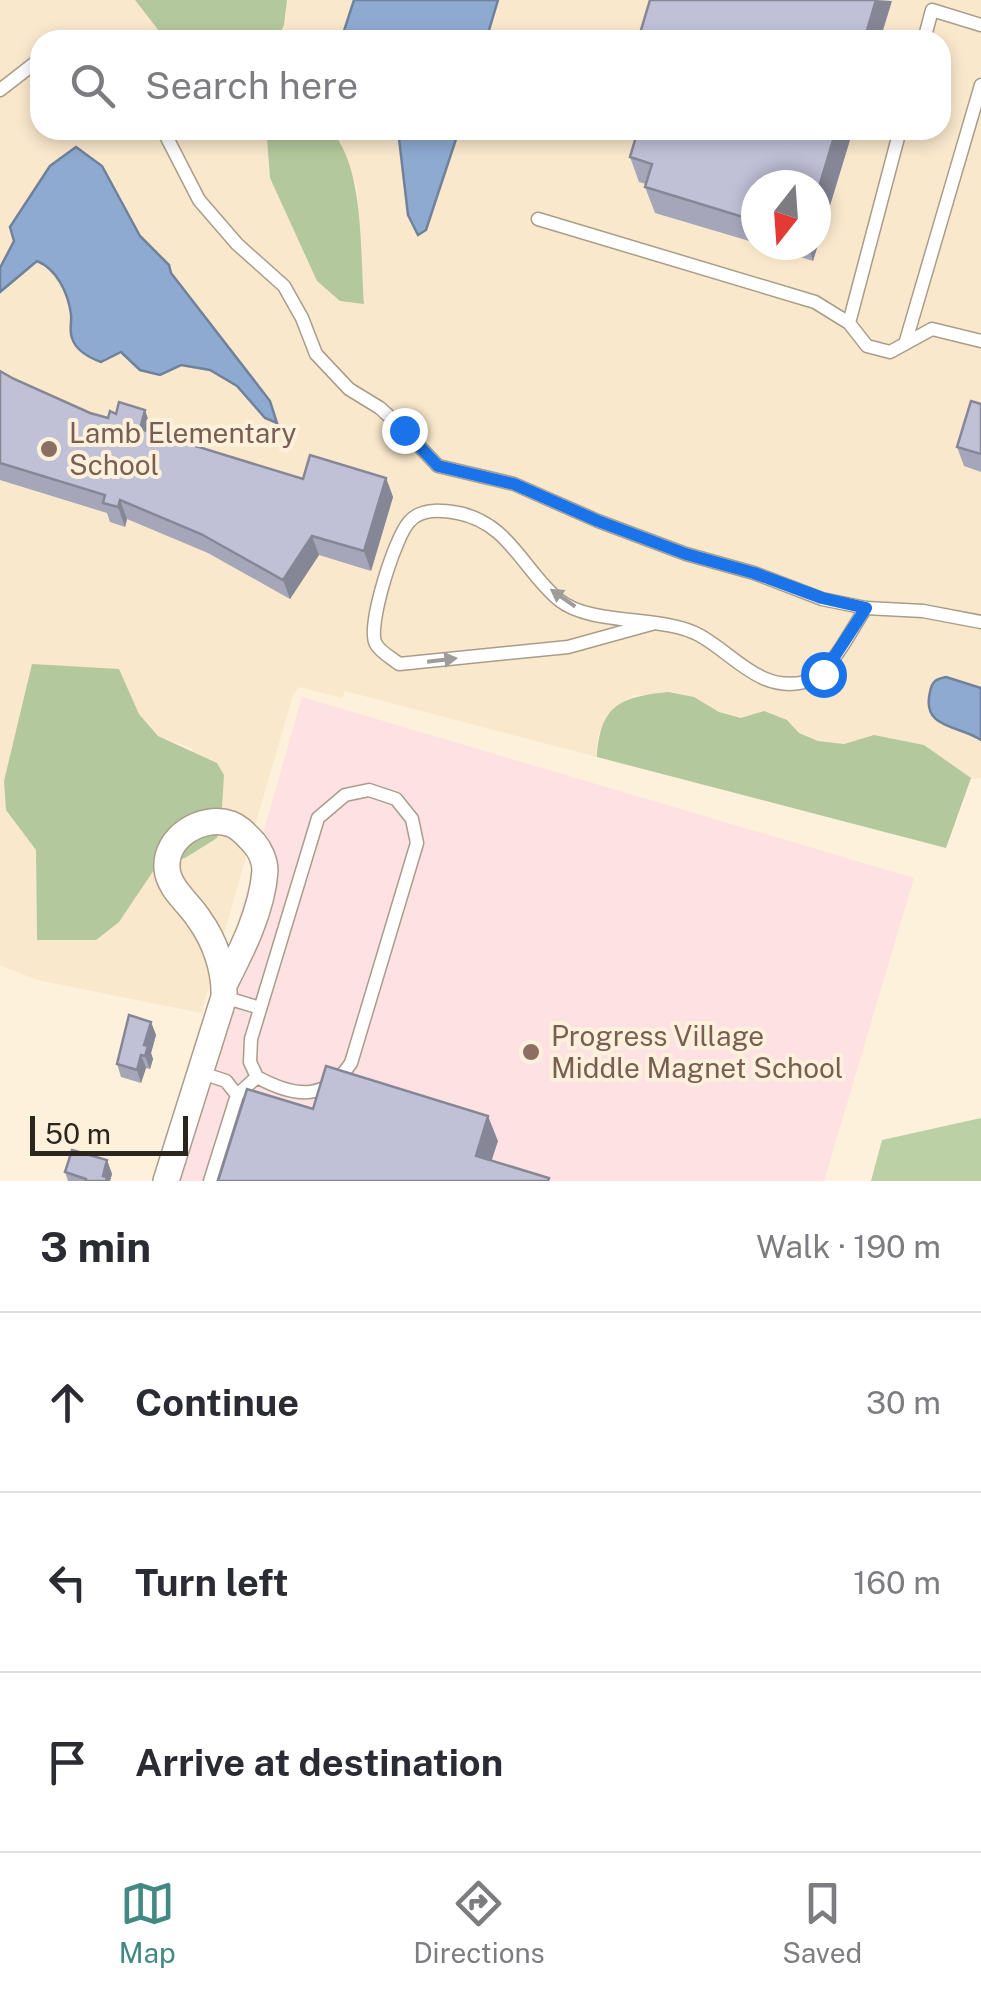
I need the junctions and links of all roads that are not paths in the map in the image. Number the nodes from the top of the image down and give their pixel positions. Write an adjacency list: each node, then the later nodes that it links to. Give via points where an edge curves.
1 (981, 25): 2 (lane, via 932,10)
2 (927, 30)
3 (30, 67): 5 (lane)
4 (981, 86): 11 (lane)
5 (0, 90)
6 (168, 140): 12 (lane, via 199,200 284,286 316,354 438,466 514,484 686,554)
7 (897, 140): 9 (lane)
8 (538, 219): 9 (lane, via 815,302)
9 (849, 323): 11 (lane, via 867,346 890,352)
10 (981, 341): 11 (lane, via 932,329)
11 (905, 344)
12 (866, 608): 13 (lane); 14 (lane, via 823,674 781,684 754,674 697,633)
13 (981, 622)
14 (655, 623): 14 (lane, one-way to 14, via 561,602 487,524 432,510 409,522 371,628 376,645 398,664 568,646)
15 (224, 991): 15 (street, via 214,941 166,872 169,848 184,830 219,822 235,825 259,849 265,868 248,935); 16 (lane); 17 (street)
16 (260, 1008): 18 (lane, via 250,1062); 18 (lane, via 318,818 345,795 369,790 396,799 412,819 417,843 351,1063 340,1080 297,1093)
17 (199, 1072): 19 (lane, via 226,1081); 20 (street)
18 (257, 1077): 19 (lane)
19 (237, 1095): 21 (lane)
20 (166, 1181)
21 (210, 1181)

